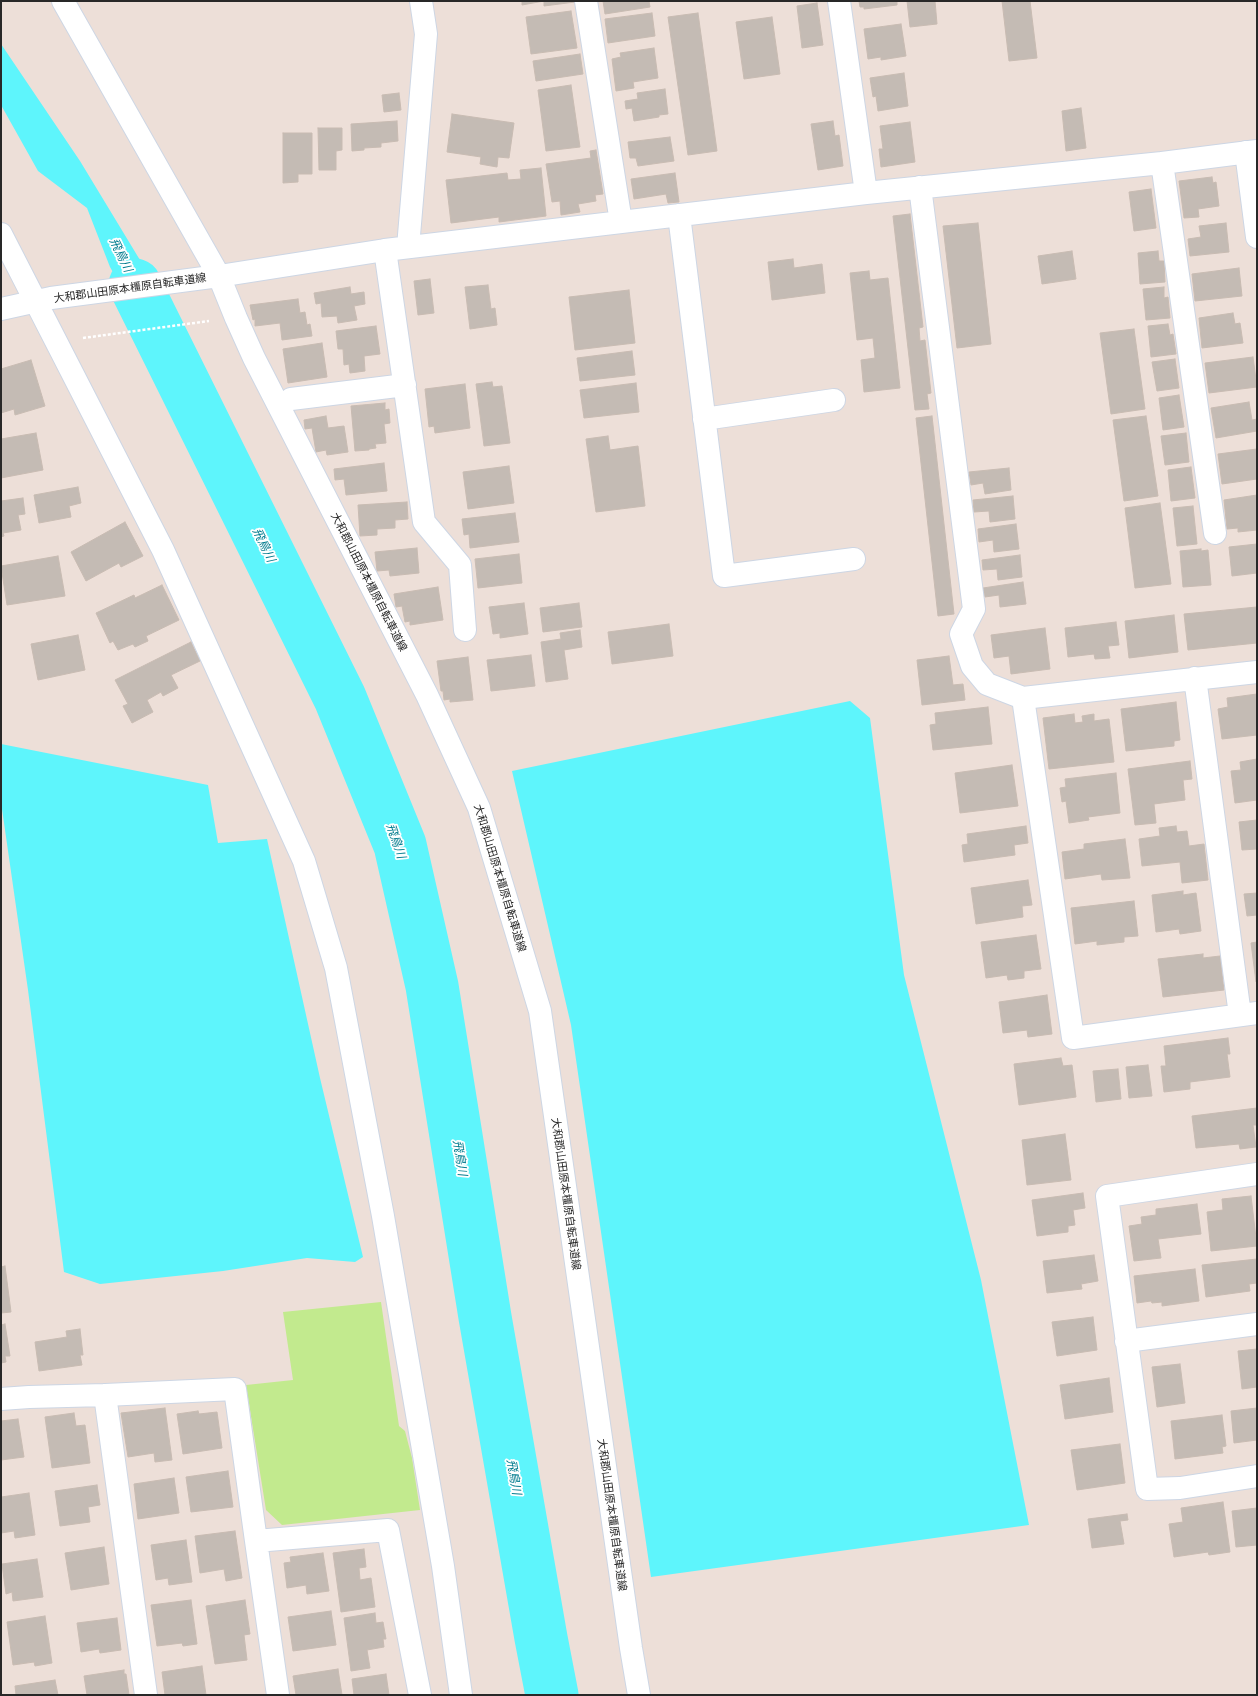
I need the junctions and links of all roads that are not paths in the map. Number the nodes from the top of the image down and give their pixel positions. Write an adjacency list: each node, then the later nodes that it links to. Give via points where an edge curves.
1 (64, 1): 15 (street)
2 (421, 1): 13 (street, via 426,34)
3 (586, 1): 10 (street)
4 (839, 1): 8 (street)
5 (1251, 152): 6 (street); 12 (street)
6 (1162, 162): 7 (street); 22 (street)
7 (920, 187): 8 (street); 27 (street, via 974,609 961,634 972,666 987,684)
8 (866, 193): 9 (street)
9 (679, 215): 10 (street); 21 (street)
10 (621, 222): 13 (street)
11 (1, 234): 16 (street)
12 (1257, 237)
13 (408, 247): 14 (street)
14 (385, 250): 15 (street); 18 (street)
15 (220, 276): 16 (street, 大和郡山田原本橿原自転車道線); 40 (street, 大和郡山田原本橿原自転車道線, via 254,358 427,695 479,808 538,1004)
16 (43, 300): 17 (street, 大和郡山田原本橿原自転車道線); 39 (street, via 163,550 304,861 336,968 382,1208 443,1566)
17 (1, 309)
18 (405, 385): 19 (street); 24 (street, via 424,522 460,565)
19 (291, 399)
20 (834, 400): 21 (street)
21 (704, 419): 23 (street, via 724,576)
22 (1215, 532)
23 (854, 559)
24 (465, 630)
25 (1257, 672): 26 (street)
26 (1195, 678): 27 (street); 28 (street)
27 (1023, 698): 28 (street, via 1073,1038)
28 (1249, 1014)
29 (1257, 1174): 31 (street, via 1107,1196)
30 (1257, 1324): 31 (street)
31 (1126, 1341): 34 (street, via 1148,1488 1180,1488)
32 (105, 1395): 33 (street); 35 (street, via 235,1389); 36 (street)
33 (1, 1399)
34 (1257, 1476)
35 (256, 1541): 37 (street); 38 (street, via 388,1530)
36 (146, 1695)
37 (278, 1695)
38 (420, 1695)
39 (461, 1695)
40 (639, 1695)

